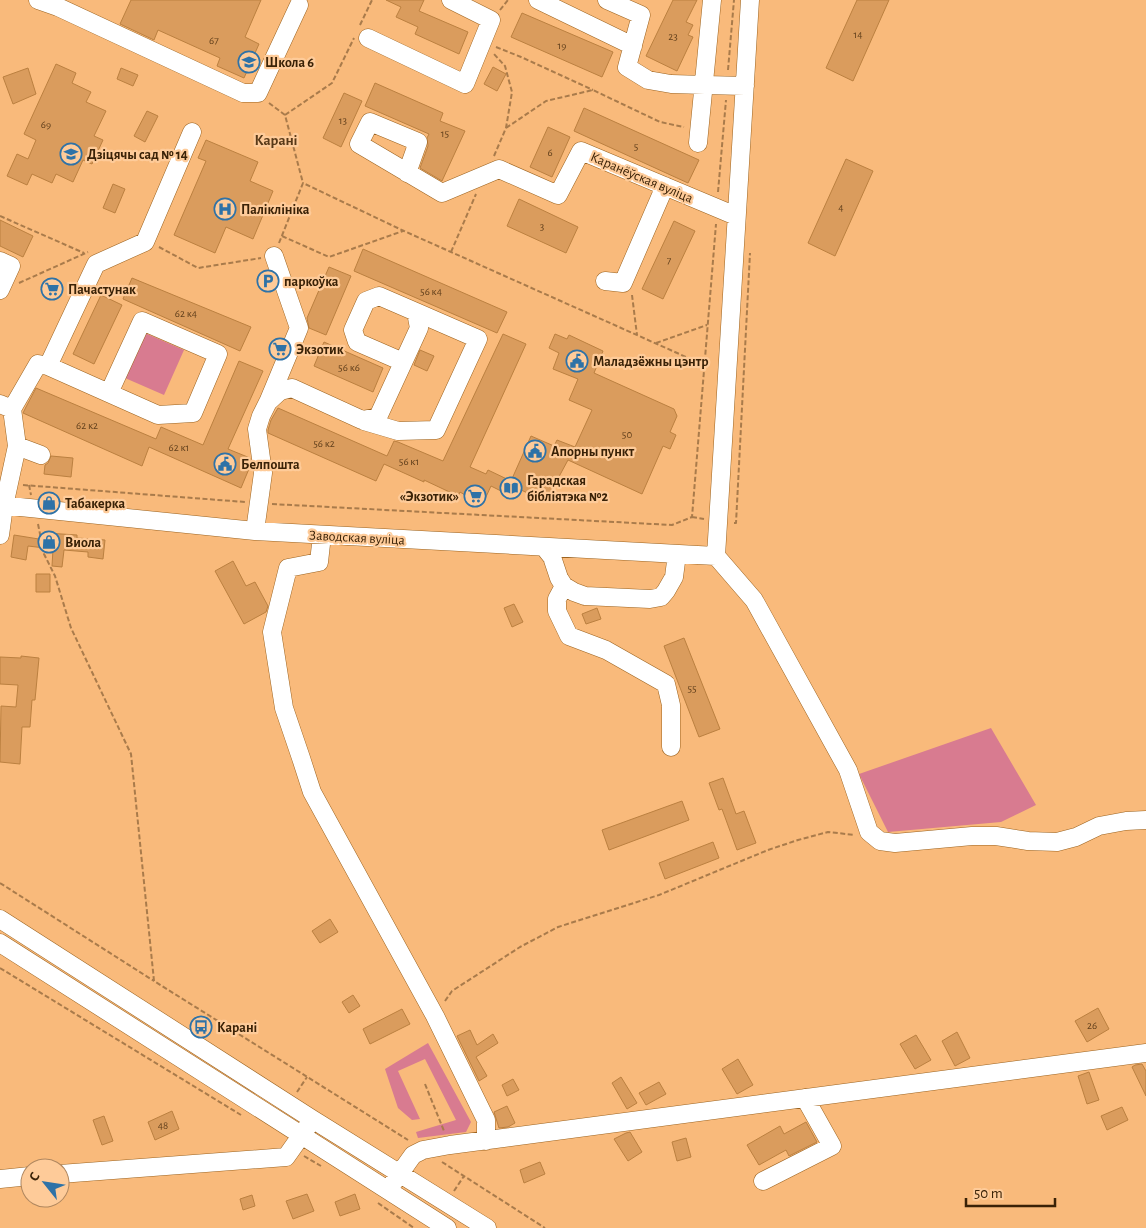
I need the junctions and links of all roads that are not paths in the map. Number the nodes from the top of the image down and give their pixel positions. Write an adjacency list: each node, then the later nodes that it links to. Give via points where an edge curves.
1 (38, 0): 7 (street, via 243,93 258,93)
2 (451, 0): 8 (street, via 491,20 465,84)
3 (538, 0): 9 (street)
4 (607, 0): 9 (street, via 641,15)
5 (712, 0): 10 (street)
6 (750, 0): 11 (street)
7 (299, 5)
8 (361, 32)
9 (633, 46): 10 (street, via 627,68 648,80)
10 (705, 85): 11 (street); 13 (street)
11 (736, 85): 16 (street)
12 (192, 132): 23 (street, via 145,242 96,264)
13 (699, 137)
14 (407, 173): 15 (street, Каранёўская вуліца, via 442,193 499,169 558,195 581,151)
15 (665, 186): 16 (street, Каранёўская вуліца); 19 (street, via 623,283)
16 (736, 216): 36 (street)
17 (274, 256): 25 (street, via 298,328)
18 (0, 261): 20 (street, via 11,266)
19 (605, 282)
20 (0, 290)
21 (416, 312): 22 (street, via 419,328); 22 (street, via 379,296 366,301 353,330 357,342); 27 (street, via 478,339 436,430 398,431)
22 (403, 362): 27 (street, via 378,417)
23 (48, 366): 24 (street); 26 (street, via 38,364)
24 (109, 393): 24 (street, via 158,415 193,413 218,354 142,321)
25 (268, 402): 27 (street, via 280,391 292,388); 31 (street, via 257,429 263,473)
26 (6, 406): 28 (street)
27 (362, 420)
28 (17, 446): 29 (street); 30 (street)
29 (41, 455)
30 (2, 506): 31 (street, Заводская вуліца); 32 (street)
31 (256, 531): 33 (street, Заводская вуліца)
32 (0, 535)
33 (322, 535): 34 (street, Заводская вуліца); 45 (street, via 320,562 288,568 272,632 284,708 312,792 435,1016 486,1120)
34 (544, 547): 35 (street, Заводская вуліца); 37 (street, via 552,557)
35 (677, 554): 36 (street, Заводская вуліца); 37 (street, via 674,577 661,597 585,596)
36 (716, 556): 39 (street, via 754,600 848,770 869,832 880,841 895,843 996,836 1057,842 1100,826)
37 (564, 586): 38 (street, via 557,599 557,611 569,636 606,650 666,684 671,705)
38 (671, 747)
39 (1146, 820)
40 (0, 919): 44 (street)
41 (0, 943): 46 (street)
42 (1146, 1053): 43 (street)
43 (805, 1098): 45 (street); 51 (street, via 832,1146)
44 (312, 1119): 46 (street); 48 (street)
45 (486, 1141): 48 (street, via 423,1150 412,1155)
46 (296, 1142): 47 (street, via 286,1157); 52 (street)
47 (70, 1173)
48 (399, 1174): 52 (street); 54 (street)
49 (20, 1177): 50 (street)
50 (0, 1179)
51 (763, 1181)
52 (380, 1195): 53 (street)
53 (447, 1228)
54 (487, 1228)

